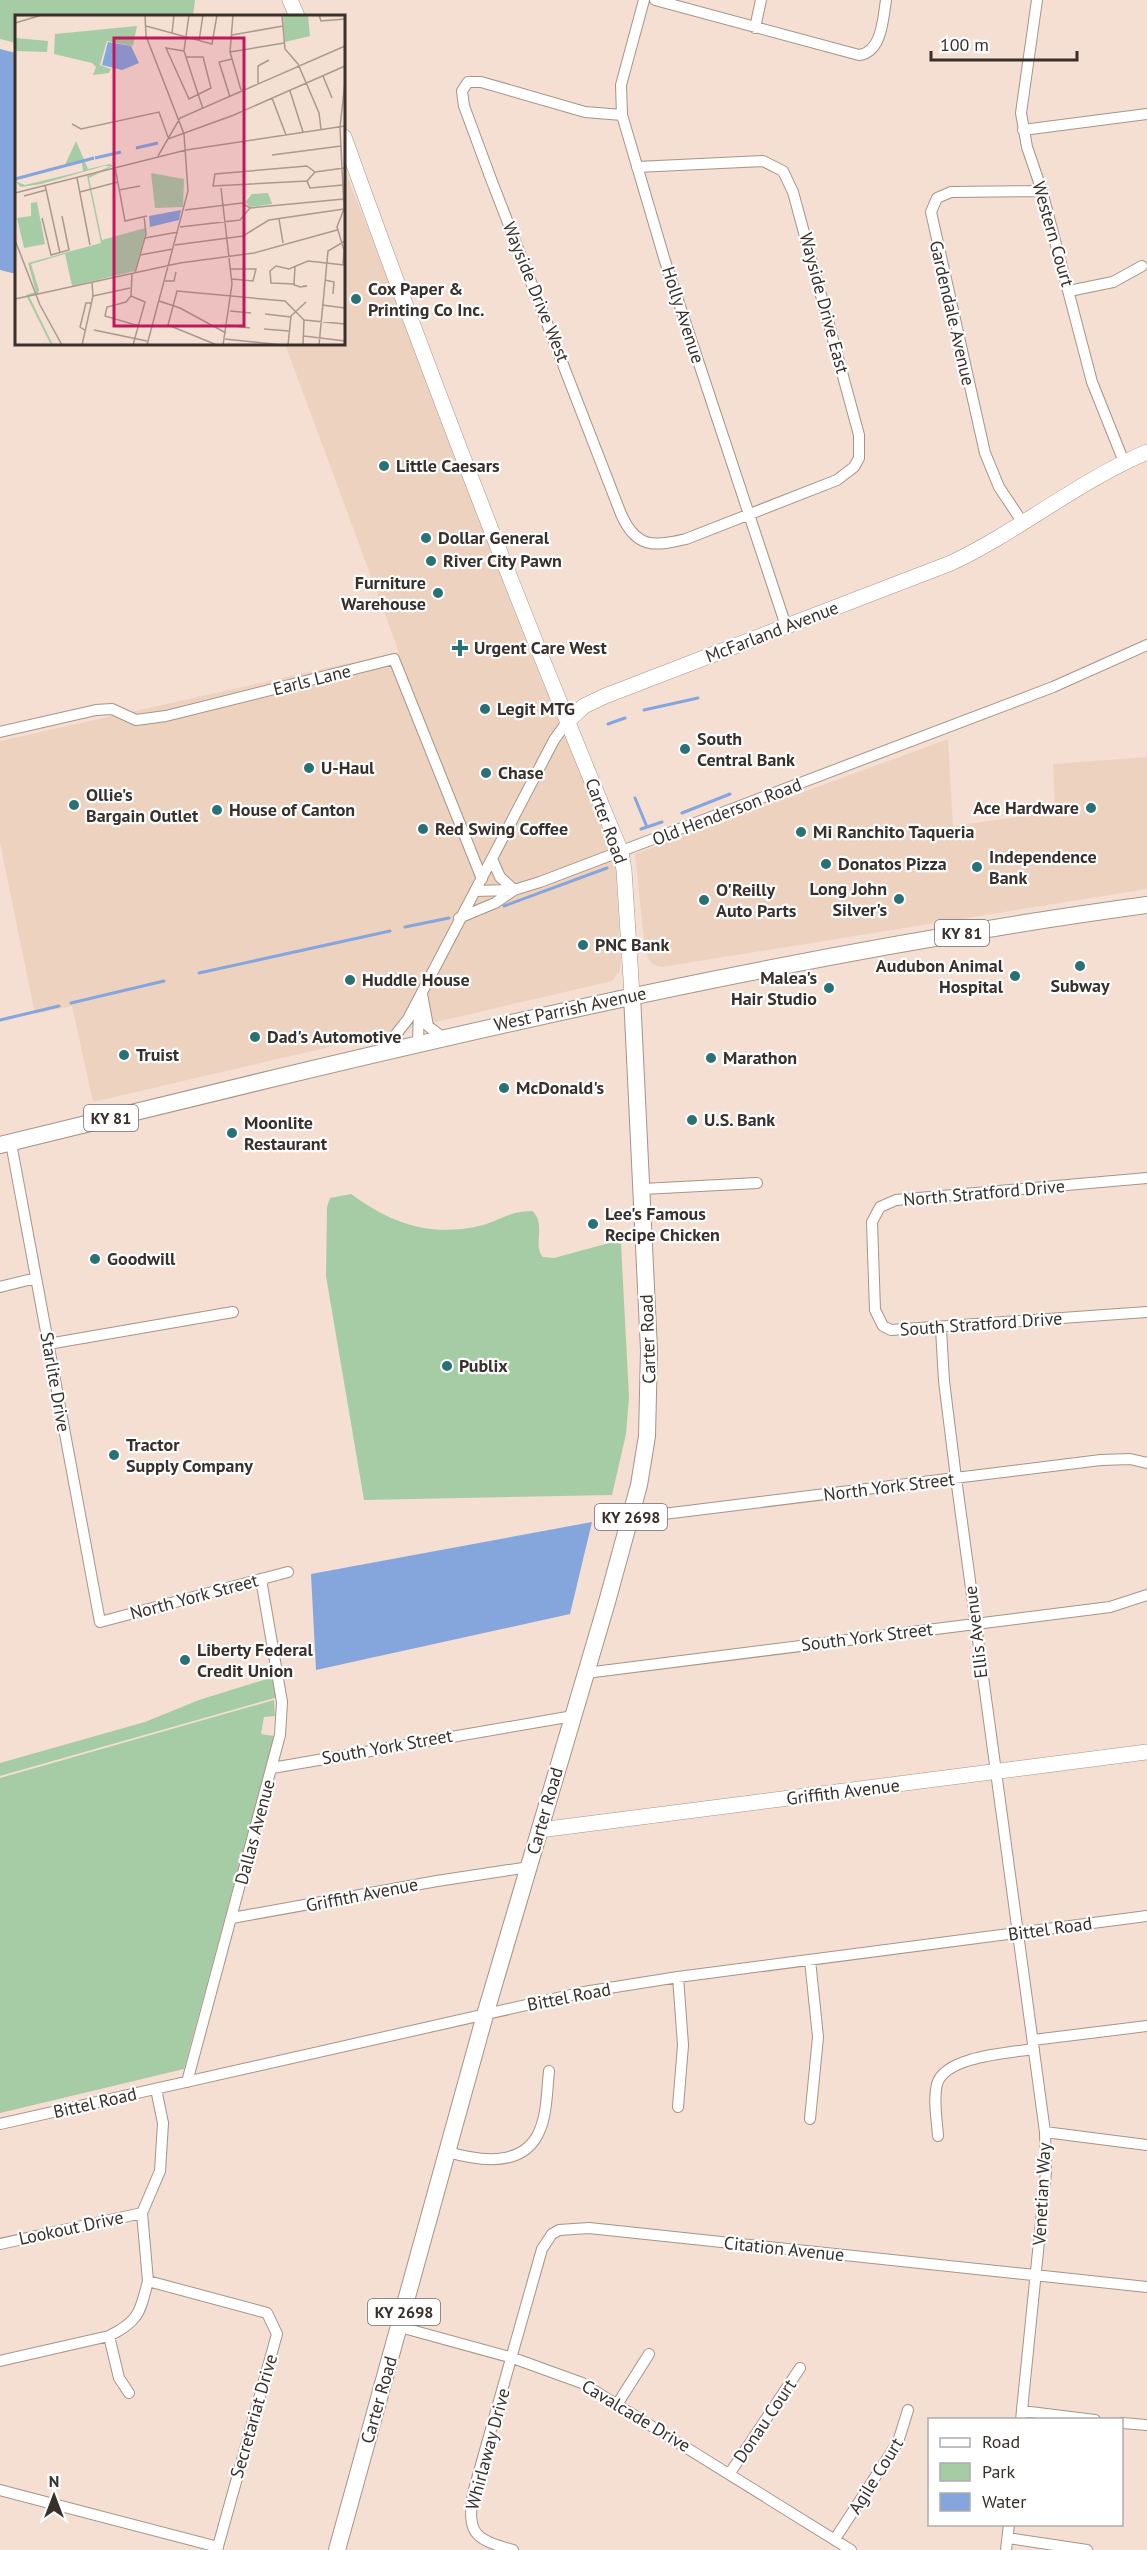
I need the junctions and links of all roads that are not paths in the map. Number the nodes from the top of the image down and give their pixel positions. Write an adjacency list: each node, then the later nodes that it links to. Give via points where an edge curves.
1 (290, 0): 7 (street)
2 (644, 0): 10 (street, Holly Avenue, via 621,85)
3 (655, 0): 8 (street)
4 (760, 0): 8 (street)
5 (886, 0): 8 (street, via 871,52 859,55)
6 (1037, 0): 11 (street, Western Court, via 1021,113)
7 (297, 15)
8 (755, 28)
9 (1147, 114): 11 (street)
10 (622, 115): 13 (street, Holly Avenue); 19 (street, Wayside Drive West, via 585,112 482,82 468,82 462,91 488,169 632,534 661,545)
11 (1023, 130): 14 (street, Western Court)
12 (345, 140): 23 (street, Carter Road)
13 (637, 167): 19 (street, Holly Avenue); 19 (street, Wayside Drive East, via 763,162 783,171 793,192 849,392 858,435 858,458 854,467 837,480)
14 (1042, 191): 16 (street, Western Court); 20 (street, Gardendale Avenue, via 951,192 937,198 931,212 985,453 999,487)
15 (1142, 266): 16 (street, via 1113,282)
16 (1069, 291): 18 (street, Western Court, via 1092,382)
17 (1147, 452): 18 (street, McFarland Avenue)
18 (1124, 462): 20 (street, McFarland Avenue)
19 (748, 516): 21 (street, Holly Avenue)
20 (1023, 524): 21 (street, McFarland Avenue, via 951,563)
21 (786, 626): 23 (street, McFarland Avenue, via 605,696 584,706)
22 (1147, 645): 25 (street, Old Henderson Road, via 1053,687)
23 (567, 722): 25 (street, Carter Road); 26 (street, McFarland Avenue, via 554,740)
24 (0, 732): 27 (street, Earls Lane, via 96,710 112,709 136,720 166,716 394,659)
25 (621, 852): 28 (street, Old Henderson Road); 33 (street, Carter Road)
26 (493, 861): 27 (street, McFarland Avenue); 28 (street, via 500,877)
27 (482, 879): 29 (street, McFarland Avenue)
28 (514, 890): 29 (street, Old Henderson Road); 31 (street)
29 (475, 891): 31 (street)
30 (1147, 905): 33 (main road, West Parrish Avenue / KY 81, via 941,937)
31 (459, 918): 32 (street)
32 (422, 993): 34 (street, via 428,1026); 35 (street); 36 (street, via 399,1033)
33 (632, 995): 34 (main road, West Parrish Avenue / KY 81); 40 (main road, Carter Road / KY 2698)
34 (442, 1037): 35 (main road, West Parrish Avenue / KY 81)
35 (418, 1043): 36 (main road, West Parrish Avenue / KY 81)
36 (382, 1052): 37 (main road, West Parrish Avenue / KY 81)
37 (5, 1144): 42 (street, Starlite Drive)
38 (1147, 1178): 41 (street, North Stratford Drive, via 887,1202 872,1222)
39 (757, 1183): 40 (street)
40 (642, 1190): 50 (main road, Carter Road / KY 2698, via 650,1396 643,1461)
41 (872, 1261): 46 (street, South Stratford Drive, via 875,1310 883,1326 900,1332)
42 (36, 1278): 43 (street); 47 (street, Starlite Drive)
43 (0, 1287)
44 (233, 1312): 47 (street)
45 (1147, 1312): 46 (street, South Stratford Drive)
46 (941, 1329): 49 (street, Ellis Avenue)
47 (48, 1344): 54 (street, Starlite Drive)
48 (1147, 1463): 49 (street, North York Street, via 1101,1460)
49 (956, 1479): 50 (street, North York Street); 55 (street, Ellis Avenue)
50 (631, 1518): 56 (main road, Carter Road / KY 2698)
51 (288, 1572): 52 (street, North York Street)
52 (261, 1579): 54 (street, North York Street); 59 (street, Dallas Avenue, via 282,1702)
53 (1147, 1595): 55 (street, South York Street, via 1110,1607)
54 (100, 1622)
55 (975, 1625): 56 (street, South York Street); 60 (street, Ellis Avenue)
56 (586, 1673): 57 (main road, Carter Road / KY 2698)
57 (573, 1716): 59 (street, South York Street); 61 (main road, Carter Road / KY 2698)
58 (1147, 1752): 60 (street, Griffith Avenue)
59 (272, 1768): 64 (street, Dallas Avenue)
60 (994, 1773): 61 (street, Griffith Avenue); 65 (street, Ellis Avenue)
61 (540, 1830): 62 (main road, Carter Road / KY 2698)
62 (529, 1867): 64 (street, Griffith Avenue); 68 (main road, Carter Road / KY 2698)
63 (1147, 1916): 65 (street, Bittel Road)
64 (232, 1918): 72 (street, Dallas Avenue)
65 (1018, 1934): 66 (street, Bittel Road); 70 (street, Venetian Way)
66 (810, 1960): 67 (street, Bittel Road); 75 (street, via 818,2037)
67 (678, 1977): 68 (street, Bittel Road); 74 (street, via 683,2045)
68 (485, 2014): 72 (street, Bittel Road); 80 (main road, Carter Road / KY 2698)
69 (1147, 2026): 70 (street)
70 (1034, 2045): 77 (street, Venetian Way); 78 (street, via 950,2067 935,2092)
71 (549, 2072): 80 (street, via 539,2132 528,2147 508,2158 492,2160)
72 (187, 2082): 73 (street, Bittel Road)
73 (156, 2090): 76 (street, Bittel Road); 81 (street, via 163,2123 160,2171)
74 (678, 2107)
75 (810, 2119)
76 (0, 2124)
77 (1045, 2132): 79 (street); 83 (street, Venetian Way, via 1046,2172)
78 (938, 2136)
79 (1147, 2145)
80 (448, 2152): 86 (main road, Carter Road / KY 2698)
81 (142, 2212): 82 (street, Lookout Drive); 84 (street)
82 (0, 2244)
83 (1036, 2276): 85 (street, Citation Avenue); 89 (street, Citation Avenue, via 568,2227 552,2234 542,2249); 95 (street, Venetian Way)
84 (148, 2281): 87 (street, via 140,2313 126,2328); 104 (street, Secretariat Drive, via 267,2313 277,2334)
85 (1147, 2287)
86 (400, 2327): 89 (street, Cavalcade Drive); 105 (main road, Carter Road / KY 2698)
87 (109, 2336): 90 (street); 92 (street, via 119,2378)
88 (649, 2354): 93 (street)
89 (513, 2358): 93 (street, Cavalcade Drive, via 565,2375); 106 (street, Whirlaway Drive, via 469,2517 482,2539)
90 (0, 2361)
91 (800, 2368): 99 (street, Donau Court)
92 (129, 2393)
93 (618, 2403): 99 (street, Cavalcade Drive)
94 (908, 2410): 103 (street, Agile Court, via 898,2442)
95 (1022, 2415): 96 (street)
96 (1066, 2418)
97 (1123, 2423): 98 (street)
98 (1147, 2425)
99 (730, 2474): 103 (street, Cavalcade Drive)
100 (0, 2490): 104 (street)
101 (1009, 2526): 102 (street)
102 (1008, 2538): 108 (street); 109 (street)
103 (835, 2539): 107 (street, Cavalcade Drive)
104 (217, 2548)
105 (337, 2550)
106 (513, 2550)
107 (852, 2550)
108 (1006, 2550)
109 (1087, 2550)

